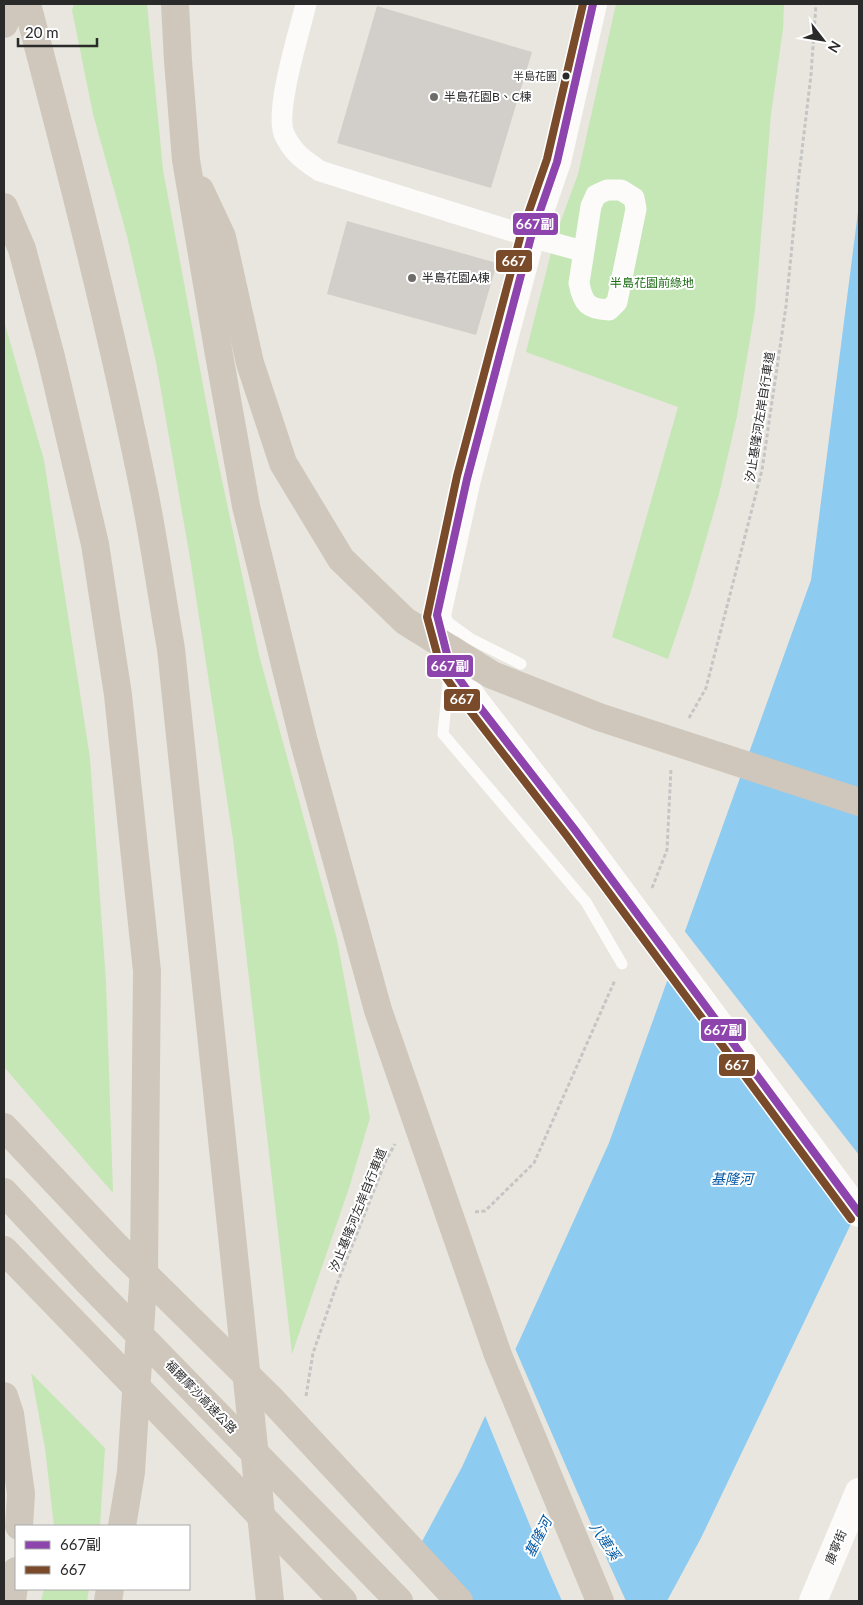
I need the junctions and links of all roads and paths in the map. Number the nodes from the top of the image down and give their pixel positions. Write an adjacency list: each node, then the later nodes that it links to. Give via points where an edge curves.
1 (12, 4): 7 (highway)
2 (27, 4): 33 (highway, via 112,343 145,497 171,649)
3 (175, 4): 8 (highway)
4 (306, 4): 10 (street, via 284,90 282,118 284,134 298,156 320,171)
5 (593, 4): 10 (street, via 557,162)
6 (816, 4): 15 (path, 汐止基隆河左岸自行車道, via 786,306 762,470 706,688)
7 (4, 24)
8 (186, 160): 17 (highway, via 222,236 250,363 283,463 341,558 405,621 492,675 599,717); 37 (highway, via 246,506 304,742 378,1010 498,1355)
9 (4, 207): 30 (highway, via 22,249 95,544 118,695 147,972 144,1268 132,1472)
10 (531, 236): 11 (street); 12 (street, via 467,479)
11 (582, 251): 11 (street, via 590,206 596,195 607,190 621,190 634,198 636,209 617,302 609,310 596,310 586,304 580,291)
12 (437, 614): 13 (lane, via 471,639); 14 (street)
13 (521, 664)
14 (450, 666): 19 (lane, via 443,734 586,902); 24 (street)
15 (687, 722)
16 (671, 766): 18 (path)
17 (859, 802)
18 (667, 850)
19 (622, 964): 23 (path, via 534,1163 485,1211)
20 (4, 1127): 36 (highway, via 116,1246 274,1400)
21 (395, 1144): 27 (path, 汐止基隆河左岸自行車道, via 337,1284 314,1354)
22 (4, 1192): 35 (highway, 福爾摩沙高速公路)
23 (470, 1210)
24 (859, 1213)
25 (4, 1250): 34 (highway)
26 (4, 1396): 29 (highway, via 10,1414 21,1494)
27 (306, 1398)
28 (859, 1492): 38 (street, 康寧街)
29 (19, 1525)
30 (122, 1525)
31 (15, 1578): 32 (highway)
32 (12, 1601)
33 (270, 1601)
34 (343, 1601)
35 (399, 1601)
36 (459, 1601)
37 (600, 1601)
38 (813, 1601)

